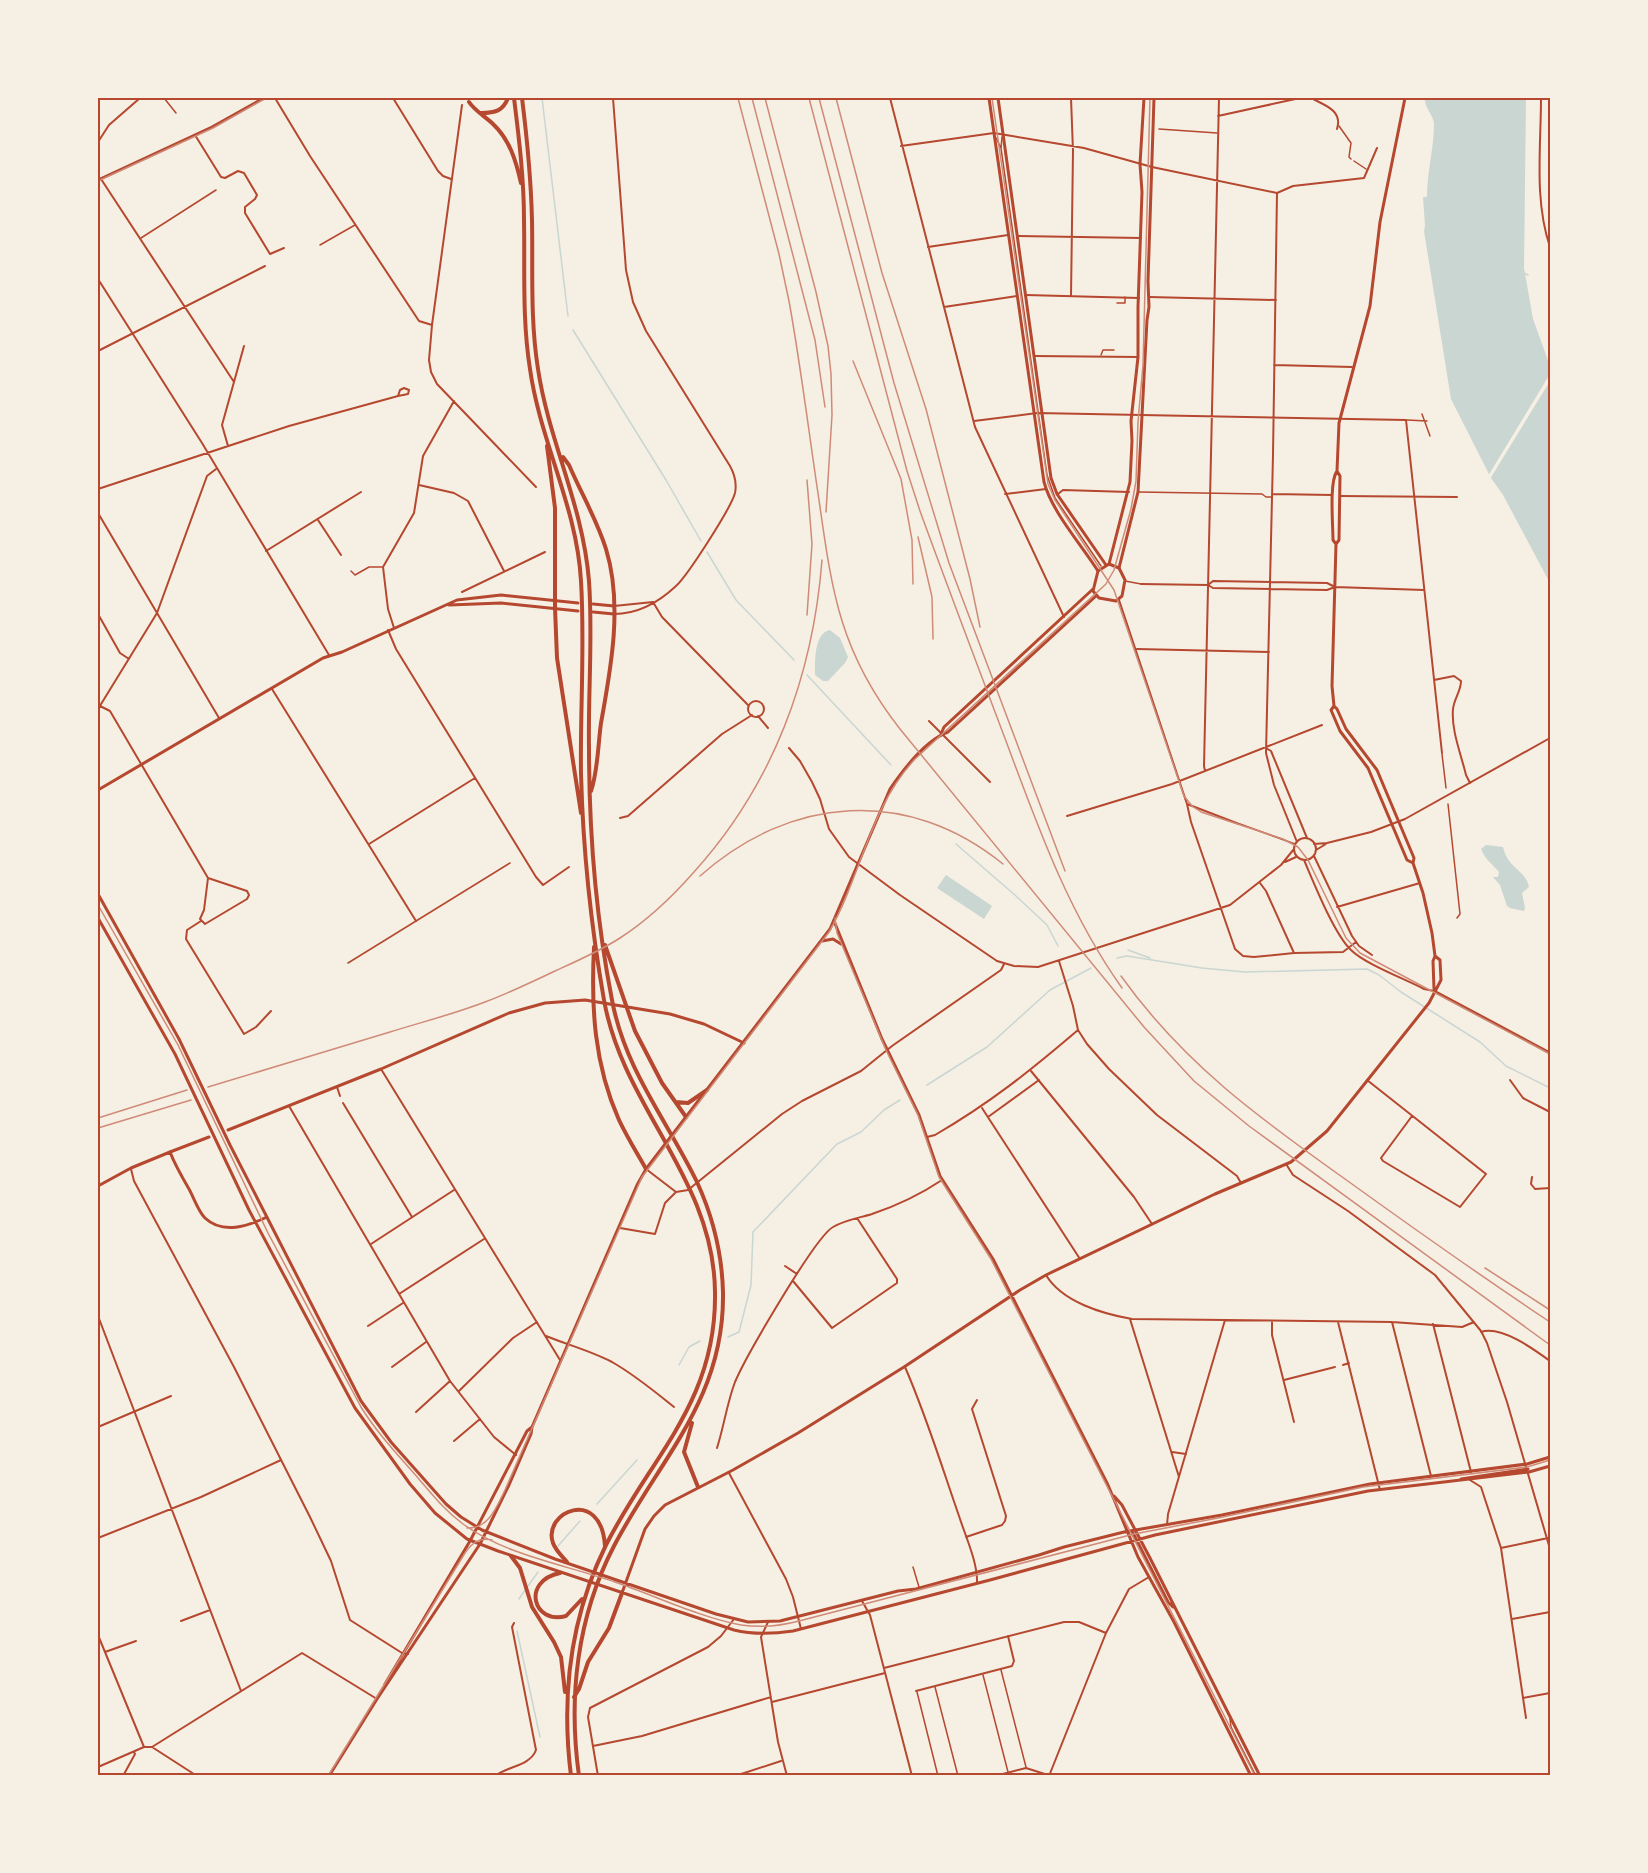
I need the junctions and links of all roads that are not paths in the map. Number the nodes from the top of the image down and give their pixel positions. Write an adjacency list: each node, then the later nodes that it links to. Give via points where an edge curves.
1 (140, 98): 32 (street, via 110,125)
2 (164, 98): 23 (street)
3 (264, 98): 30 (main road)
4 (275, 98): 48 (street)
5 (393, 98): 43 (street, via 438,171)
6 (508, 98): 24 (highway, via 499,111)
7 (514, 98): 47 (highway)
8 (522, 98): 98 (highway, via 531,182 535,346 542,391)
9 (614, 98): 141 (street, via 627,273 633,304 736,481 730,503 685,577)
10 (890, 98): 33 (street)
11 (989, 98): 28 (main road)
12 (998, 98): 31 (main road)
13 (1071, 98): 34 (street)
14 (1144, 98): 39 (main road)
15 (1154, 98): 40 (main road)
16 (1219, 98): 25 (street)
17 (1300, 98): 25 (street)
18 (1311, 98): 26 (street, via 1334,110 1339,118)
19 (1405, 98): 80 (main road, via 1380,222 1370,306)
20 (1541, 98): 56 (street, via 1540,188)
21 (468, 100): 24 (highway)
22 (462, 105): 43 (street)
23 (176, 113)
24 (481, 113): 47 (highway, via 510,146)
25 (1218, 116): 29 (street)
26 (1338, 127): 37 (street, via 1351,142)
27 (1159, 129): 29 (street)
28 (994, 133): 31 (street); 33 (street); 35 (street); 49 (main road)
29 (1218, 133): 44 (street)
30 (195, 135): 42 (main road); 57 (street, via 221,177 244,172 257,194 245,207 245,213 270,254)
31 (1003, 135): 34 (street); 35 (street); 50 (main road)
32 (98, 142)
33 (901, 146): 55 (street)
34 (1073, 146): 39 (street); 51 (street)
35 (1001, 148): 84 (street)
36 (1377, 148): 41 (street)
37 (1351, 159)
38 (1354, 161): 41 (street)
39 (1140, 164): 40 (street); 52 (main road)
40 (1152, 167): 44 (street); 64 (main road)
41 (1368, 171): 46 (street, via 1364,178 1293,186)
42 (99, 178): 53 (street)
43 (451, 178): 71 (street)
44 (1217, 181): 46 (street); 66 (street)
45 (216, 190): 53 (street)
46 (1277, 193): 67 (street)
47 (524, 195): 94 (highway, via 526,340)
48 (356, 224): 54 (street); 71 (street, via 419,321)
49 (1008, 236): 55 (street); 61 (main road)
50 (1018, 236): 51 (street); 60 (main road)
51 (1072, 236): 52 (street); 62 (street)
52 (1141, 238): 65 (main road)
53 (140, 239): 69 (street)
54 (320, 245)
55 (928, 247): 70 (street)
56 (1551, 247)
57 (284, 248)
58 (265, 266): 69 (street)
59 (98, 279): 72 (street)
60 (1026, 295): 62 (street); 76 (main road)
61 (1017, 296): 70 (street); 84 (main road)
62 (1071, 296): 63 (street)
63 (1125, 297): 65 (street); 68 (street, via 1125,303)
64 (1149, 297): 66 (street); 87 (main road)
65 (1138, 298): 78 (main road)
66 (1214, 298): 67 (street); 88 (street)
67 (1276, 300): 79 (street)
68 (1117, 303)
69 (185, 307): 72 (street); 81 (street)
70 (944, 307): 93 (street)
71 (432, 325): 83 (street, via 431,372)
72 (131, 335): 75 (street); 97 (street)
73 (244, 346): 81 (street)
74 (1114, 350): 77 (street, via 1104,350)
75 (98, 351)
76 (1034, 356): 77 (street); 84 (main road)
77 (1101, 356): 78 (street)
78 (1138, 357): 86 (main road)
79 (1274, 365): 80 (street); 89 (street)
80 (1354, 368): 90 (main road)
81 (234, 382): 96 (street, via 222,428)
82 (398, 396): 96 (street)
83 (454, 401): 101 (street, via 423,455); 102 (street)
84 (1038, 413): 86 (street); 93 (street); 103 (main road); 111 (main road); 111 (street, via 1047,477)
85 (1422, 414): 92 (street)
86 (1131, 415): 87 (street); 106 (main road)
87 (1142, 416): 88 (street); 107 (main road)
88 (1211, 416): 89 (street); 108 (street)
89 (1273, 417): 90 (street); 112 (street)
90 (1340, 419): 91 (street); 100 (main road)
91 (1406, 420): 92 (street); 115 (street)
92 (1425, 421): 95 (street)
93 (974, 422): 109 (street)
94 (546, 436): 139 (highway, via 555,508); 190 (highway, via 578,548 582,590)
95 (1430, 436)
96 (228, 446): 97 (street)
97 (206, 452): 99 (street); 104 (street)
98 (560, 453): 145 (highway, via 604,543); 185 (highway, via 579,517 590,590)
99 (216, 469): 120 (street); 148 (street, via 207,476)
100 (1337, 471): 110 (main road); 113 (main road)
101 (419, 484): 124 (street, via 412,517); 128 (street, via 466,500)
102 (536, 487)
103 (1046, 487): 109 (street); 111 (street); 126 (main road, via 1064,520)
104 (98, 489)
105 (361, 492): 118 (street)
106 (1129, 492): 111 (street, via 1063,490); 123 (main road)
107 (1138, 492): 108 (street); 125 (main road)
108 (1210, 493): 112 (street); 132 (street)
109 (1005, 494): 152 (street)
110 (1333, 495): 112 (street); 119 (main road)
111 (1056, 496): 123 (main road); 126 (street)
112 (1272, 496): 130 (street)
113 (1340, 496): 115 (street); 119 (main road)
114 (1457, 496): 115 (street)
115 (1414, 497): 136 (street)
116 (98, 513): 117 (street)
117 (99, 519): 148 (street)
118 (318, 519): 120 (street); 122 (street)
119 (1336, 544): 133 (main road)
120 (266, 551): 158 (street)
121 (545, 552): 128 (street)
122 (341, 555)
123 (1108, 565): 125 (main road); 126 (main road)
124 (383, 567): 127 (street, via 369,567 355,575); 153 (street)
125 (1119, 568): 129 (main road)
126 (1100, 569): 134 (main road)
127 (351, 571)
128 (504, 571): 137 (street)
129 (1124, 581): 131 (street); 140 (main road)
130 (1270, 582): 132 (street, via 1213,581); 133 (street, via 1327,583); 135 (street)
131 (1141, 584): 132 (street)
132 (1208, 585): 135 (street); 156 (street)
133 (1335, 587): 135 (street); 136 (street); 164 (main road)
134 (1093, 589): 138 (main road); 152 (main road)
135 (1270, 589): 157 (street)
136 (1424, 590): 160 (street)
137 (462, 592)
138 (1096, 596): 140 (main road); 172 (main road, via 948,732)
139 (555, 600): 142 (main road); 144 (main road, via 495,596); 146 (highway)
140 (1119, 600): 155 (street)
141 (653, 602): 145 (street); 151 (street, via 644,608); 163 (street, via 678,635)
142 (578, 603)
143 (593, 604): 145 (main road)
144 (447, 605): 146 (main road, via 501,603); 153 (main road)
145 (614, 606): 151 (highway)
146 (555, 608): 147 (main road); 190 (highway, via 559,675)
147 (578, 611)
148 (157, 612): 159 (street); 168 (street)
149 (593, 612): 151 (main road)
150 (98, 614): 159 (street, via 120,653)
151 (614, 614): 185 (highway, via 611,664)
152 (1064, 617): 172 (main road)
153 (394, 628): 154 (main road)
154 (388, 630): 158 (main road); 179 (street)
155 (1135, 649): 156 (street); 180 (street)
156 (1207, 651): 157 (street); 178 (street)
157 (1269, 652): 175 (street)
158 (329, 655): 161 (main road)
159 (129, 659): 162 (street)
160 (1434, 680): 176 (street); 182 (street, via 1454,676 1461,681 1453,715)
161 (272, 688): 168 (main road); 197 (street)
162 (99, 705): 165 (street); 177 (street, via 110,711)
163 (747, 705): 166 (street); 167 (street, via 762,705)
164 (1334, 706): 191 (main road, via 1375,767); 193 (main road, via 1331,710 1335,721 1366,765)
165 (98, 709)
166 (752, 715): 167 (street); 189 (street, via 722,734 628,816)
167 (758, 716): 171 (street)
168 (219, 718): 177 (main road)
169 (929, 721): 172 (street)
170 (1322, 725): 175 (street)
171 (768, 728)
172 (940, 733): 181 (street); 207 (main road, via 890,789)
173 (1551, 738): 182 (street)
174 (789, 748): 207 (street, via 815,788 831,832)
175 (1266, 748): 178 (street); 194 (street, via 1271,751); 195 (street, via 1271,776)
176 (1442, 753): 183 (street)
177 (141, 764): 184 (main road); 209 (street)
178 (1206, 771): 180 (street)
179 (475, 778): 197 (street); 208 (street, via 543,885)
180 (1179, 781): 186 (street); 188 (street)
181 (990, 782)
182 (1470, 783): 191 (street)
183 (1446, 788)
184 (98, 790)
185 (590, 794): 221 (highway)
186 (1187, 804): 192 (street); 214 (street)
187 (1448, 804): 216 (street, via 1460,915)
188 (1067, 816)
189 (620, 818)
190 (583, 820): 220 (highway)
191 (1399, 822): 193 (street); 206 (main road)
192 (1239, 824): 195 (street)
193 (1392, 825): 196 (street); 206 (main road, via 1407,860)
194 (1306, 838): 195 (street); 198 (street)
195 (1296, 843): 199 (street)
196 (1327, 843): 198 (street); 200 (street)
197 (369, 844): 218 (street)
198 (1314, 844): 200 (street)
199 (1294, 849): 202 (street); 204 (street)
200 (1316, 850): 201 (street)
201 (1314, 856): 203 (street); 213 (street)
202 (1297, 857): 203 (street); 204 (street)
203 (1304, 860): 225 (street)
204 (1285, 862): 210 (street)
205 (510, 863): 218 (street)
206 (1413, 863): 211 (main road)
207 (857, 864): 219 (main road); 231 (street)
208 (569, 867)
209 (208, 878): 217 (street); 217 (street, via 247,891 249,896 209,924)
210 (1260, 883): 214 (street); 226 (street)
211 (1420, 883): 213 (street); 228 (main road)
212 (98, 894): 268 (main road, via 175,1030)
213 (1337, 906): 223 (street)
214 (1220, 909): 226 (street, via 1241,955); 229 (street)
215 (98, 918): 271 (main road, via 182,1068)
216 (1457, 918)
217 (201, 921): 233 (street, via 187,930 187,940 244,1034 256,1028)
218 (416, 921): 230 (street)
219 (834, 921): 222 (main road); 224 (main road)
220 (595, 937): 260 (highway, via 596,1047 622,1127); 349 (highway, via 607,1014 620,1057 702,1215 715,1284 714,1325 694,1398)
221 (603, 939): 246 (highway, via 627,1012); 311 (highway, via 615,1013 631,1062 709,1211 721,1262 723,1309 715,1358)
222 (820, 941): 224 (main road, via 833,939); 235 (main road)
223 (1356, 942): 225 (street); 227 (street)
224 (843, 945): 236 (main road)
225 (1349, 949): 226 (street); 232 (street)
226 (1294, 953)
227 (1372, 955)
228 (1435, 956): 232 (main road); 232 (main road, via 1440,960 1441,978)
229 (1059, 961): 231 (street, via 1033,968); 234 (street)
230 (348, 963)
231 (1004, 964): 236 (street, via 1001,970)
232 (1434, 991): 237 (main road); 241 (main road)
233 (271, 1011)
234 (1078, 1030): 239 (street); 263 (street, via 1109,1069 1140,1099)
235 (744, 1043): 238 (main road, via 704,1024 670,1014 562,1000 509,1013); 244 (main road)
236 (887, 1050): 256 (main road); 267 (street, via 861,1071 782,1114 688,1191)
237 (1551, 1053)
238 (381, 1069): 243 (main road); 266 (street)
239 (1031, 1071): 240 (street); 249 (street)
240 (1039, 1080): 253 (street); 272 (street)
241 (1367, 1080): 251 (street); 258 (main road, via 1322,1136)
242 (1510, 1080): 250 (street, via 1523,1098)
243 (337, 1087): 245 (street); 248 (main road)
244 (707, 1090): 246 (highway, via 687,1104); 252 (main road)
245 (340, 1095)
246 (673, 1100): 252 (highway)
247 (344, 1103): 269 (street)
248 (289, 1106): 254 (main road); 275 (street)
249 (982, 1107): 253 (street); 256 (street)
250 (1551, 1112)
251 (1412, 1116): 251 (street, via 1381,1158 1460,1207 1486,1174)
252 (686, 1117): 260 (main road)
253 (988, 1117): 276 (street)
254 (228, 1130)
255 (209, 1137): 257 (main road)
256 (927, 1137): 262 (main road)
257 (170, 1152): 259 (main road); 271 (main road, via 208,1220 229,1228)
258 (1286, 1164): 263 (main road); 291 (street, via 1293,1175 1436,1275)
259 (131, 1168): 264 (main road); 324 (street, via 134,1181)
260 (646, 1169): 267 (street); 273 (main road)
261 (1532, 1177): 265 (street, via 1535,1189)
262 (942, 1180): 270 (street); 282 (main road, via 989,1252)
263 (1241, 1183): 272 (main road)
264 (98, 1186)
265 (1551, 1188)
266 (455, 1190): 269 (street); 274 (street)
267 (676, 1192): 273 (street, via 665,1203 655,1234)
268 (267, 1217): 271 (main road); 339 (main road, via 369,1414 446,1504)
269 (412, 1217): 275 (street)
270 (857, 1218): 278 (street, via 828,1230); 280 (street, via 897,1283 832,1328)
271 (255, 1222): 346 (main road, via 362,1419 420,1496)
272 (1153, 1225): 276 (main road)
273 (618, 1227): 297 (main road)
274 (486, 1238): 281 (street); 288 (street)
275 (371, 1244): 281 (street)
276 (1080, 1258): 279 (main road)
277 (785, 1266): 278 (street)
278 (797, 1274): 280 (street)
279 (1046, 1275): 282 (main road); 285 (street, via 1055,1288 1079,1302)
280 (793, 1281): 319 (street, via 738,1374)
281 (399, 1294): 283 (street)
282 (1012, 1296): 303 (main road); 336 (main road)
283 (404, 1303): 293 (street); 296 (street)
284 (98, 1316): 312 (street)
285 (1130, 1319): 286 (street); 320 (street)
286 (1225, 1320): 287 (street); 321 (street)
287 (1272, 1321): 289 (street); 305 (street)
288 (537, 1322): 295 (street); 307 (street, via 513,1338)
289 (1338, 1322): 290 (street); 300 (street)
290 (1392, 1322): 292 (street); 329 (street)
291 (1474, 1322): 292 (street, via 1462,1327); 294 (street)
292 (1433, 1324): 327 (street)
293 (368, 1326)
294 (1481, 1332): 299 (street, via 1494,1331 1517,1340); 326 (street)
295 (546, 1336): 297 (street); 298 (street)
296 (426, 1342): 302 (street); 306 (street)
297 (567, 1345): 298 (main road); 310 (street, via 618,1366)
298 (560, 1360): 317 (main road)
299 (1551, 1361)
300 (1349, 1363): 301 (street); 333 (street)
301 (1343, 1365)
302 (392, 1367)
303 (904, 1367): 328 (main road); 342 (street)
304 (1335, 1367): 305 (street)
305 (1284, 1380): 315 (street)
306 (450, 1381): 307 (street); 313 (street)
307 (458, 1392): 314 (street)
308 (171, 1396): 312 (street)
309 (977, 1400): 342 (street, via 972,1409 1006,1516 1002,1525)
310 (674, 1407)
311 (697, 1410): 334 (highway, via 684,1449); 391 (highway, via 629,1519 604,1568 580,1645)
312 (134, 1412): 316 (street); 337 (street)
313 (416, 1412)
314 (480, 1419): 318 (street); 322 (street)
315 (1294, 1422)
316 (98, 1427)
317 (532, 1427): 322 (main road); 341 (main road)
318 (454, 1441)
319 (717, 1448)
320 (1172, 1452): 321 (street); 330 (street)
321 (1186, 1454): 330 (street)
322 (516, 1455): 339 (main road)
323 (1551, 1457): 326 (main road)
324 (281, 1460): 337 (street); 381 (street, via 331,1561 350,1620)
325 (1551, 1466): 326 (main road)
326 (1528, 1468): 327 (main road); 331 (main road); 332 (main road); 344 (street)
327 (1471, 1472): 329 (main road)
328 (729, 1473): 334 (main road); 367 (street, via 788,1583)
329 (1431, 1477): 333 (main road)
330 (1179, 1478): 338 (street)
331 (1470, 1480): 332 (main road); 350 (street, via 1481,1487)
332 (1457, 1481): 335 (main road)
333 (1379, 1482): 335 (street); 338 (main road)
334 (698, 1487): 358 (main road, via 652,1518)
335 (1380, 1490): 345 (main road)
336 (1113, 1496): 340 (main road); 340 (main road, via 1122,1505)
337 (171, 1508): 343 (street); 364 (street)
338 (1167, 1525): 340 (main road)
339 (477, 1527): 341 (main road); 346 (main road)
340 (1131, 1531): 345 (main road); 347 (main road); 355 (main road)
341 (486, 1532): 348 (main road); 353 (main road)
342 (966, 1537): 355 (street)
343 (98, 1538)
344 (1548, 1538): 350 (street); 351 (street)
345 (1138, 1539): 347 (main road); 397 (main road)
346 (470, 1541): 348 (main road); 381 (main road)
347 (1132, 1542): 357 (main road); 359 (main road)
348 (480, 1544): 352 (main road); 382 (main road)
349 (605, 1548): 353 (highway, via 600,1522 581,1510 566,1513 552,1533 553,1544); 362 (highway)
350 (1501, 1548): 369 (street)
351 (1551, 1549)
352 (511, 1556): 356 (main road); 396 (highway, via 520,1568 532,1607 561,1657)
353 (567, 1562): 358 (main road)
354 (913, 1567): 360 (street)
355 (976, 1572): 359 (street); 360 (main road)
356 (561, 1573): 361 (main road); 362 (highway, via 543,1579 538,1587 537,1601 543,1613 566,1616)
357 (1149, 1577): 375 (street, via 1129,1589); 399 (main road)
358 (625, 1582): 361 (main road); 368 (main road)
359 (977, 1583): 365 (main road)
360 (919, 1588): 363 (main road)
361 (622, 1593): 373 (main road); 391 (highway, via 607,1633 588,1662)
362 (585, 1596): 396 (highway, via 572,1650)
363 (862, 1601): 365 (street); 367 (main road)
364 (210, 1610): 370 (street); 388 (street)
365 (869, 1611): 374 (main road); 383 (street)
366 (1551, 1612): 369 (street)
367 (798, 1617): 371 (main road); 374 (street)
368 (734, 1619): 371 (main road); 373 (street)
369 (1512, 1619): 393 (street)
370 (181, 1622)
371 (768, 1622): 376 (street)
372 (514, 1623): 413 (street, via 536,1748 529,1761)
373 (727, 1628): 376 (main road); 401 (street, via 708,1647 590,1708)
374 (801, 1629): 376 (main road)
375 (1106, 1633): 378 (street, via 1079,1622 1064,1622); 409 (street)
376 (761, 1634): 392 (street)
377 (98, 1635): 380 (street)
378 (1008, 1636): 383 (street); 384 (street, via 1014,1663)
379 (136, 1641): 380 (street)
380 (105, 1653): 402 (street)
381 (402, 1653): 382 (street); 394 (main road)
382 (408, 1654): 394 (main road)
383 (884, 1668): 385 (street)
384 (1001, 1669): 386 (street); 407 (street)
385 (885, 1673): 395 (street); 419 (street)
386 (983, 1674): 387 (street); 408 (street)
387 (935, 1686): 389 (street); 421 (street)
388 (241, 1691): 394 (street, via 303,1653); 403 (street)
389 (916, 1691): 420 (street)
390 (1551, 1693): 393 (street)
391 (574, 1697): 415 (highway)
392 (771, 1697): 395 (street); 401 (street, via 642,1736)
393 (1523, 1698): 398 (street)
394 (377, 1699): 412 (main road)
395 (772, 1702): 405 (street)
396 (566, 1708): 414 (highway)
397 (1230, 1716): 400 (street); 424 (main road)
398 (1526, 1718)
399 (1224, 1720): 400 (street); 423 (main road)
400 (1231, 1727): 423 (street)
401 (593, 1746): 416 (street)
402 (144, 1747): 403 (street); 404 (street)
403 (152, 1747): 411 (street)
404 (134, 1751): 406 (street); 410 (street)
405 (782, 1760): 417 (street); 418 (street)
406 (98, 1767)
407 (1026, 1767): 408 (street); 409 (street)
408 (1008, 1772): 422 (street)
409 (1050, 1775)
410 (123, 1776)
411 (197, 1776)
412 (329, 1776)
413 (495, 1776)
414 (571, 1776)
415 (579, 1776)
416 (598, 1776)
417 (735, 1776)
418 (787, 1776)
419 (912, 1776)
420 (938, 1776)
421 (958, 1776)
422 (995, 1776)
423 (1254, 1776)
424 (1260, 1776)

